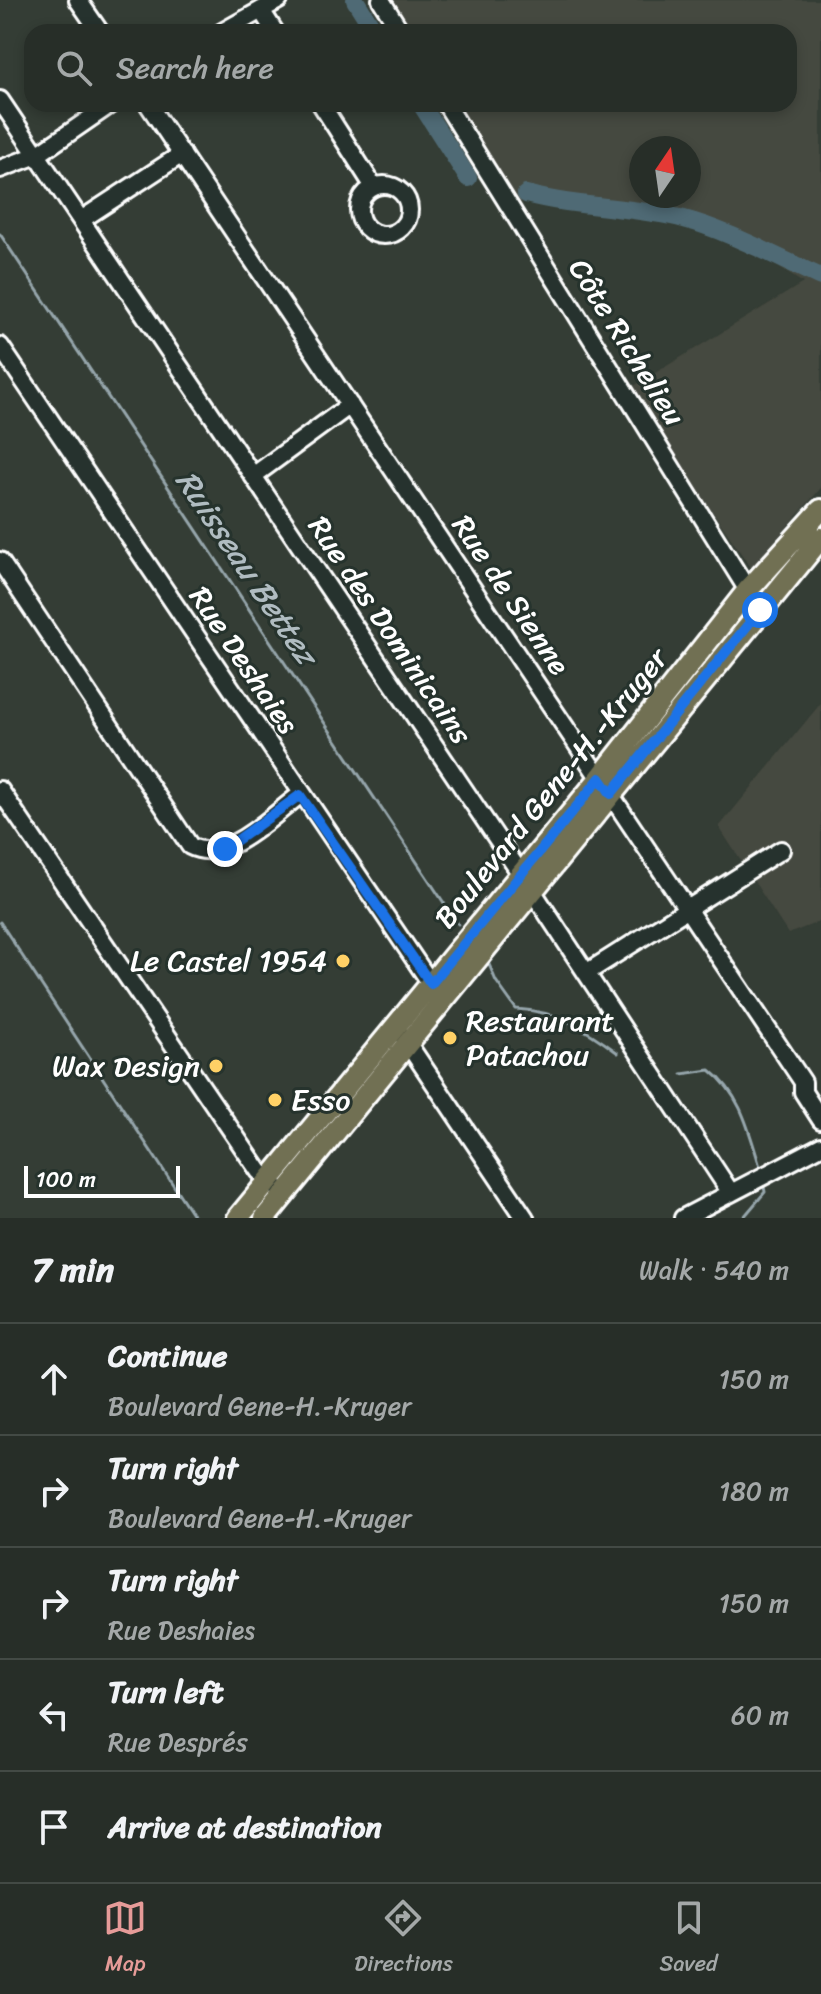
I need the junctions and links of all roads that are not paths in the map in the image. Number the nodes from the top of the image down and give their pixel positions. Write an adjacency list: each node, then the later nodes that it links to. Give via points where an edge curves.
1 (78, 0): 5 (street)
2 (279, 0): 4 (street)
3 (381, 0): 8 (street)
4 (261, 10): 6 (street); 7 (street)
5 (94, 24)
6 (236, 24)
7 (270, 24)
8 (396, 24)
9 (0, 100): 15 (street, Rue des Dominicains)
10 (99, 112): 15 (street)
11 (153, 112): 14 (street, Rue de Sienne)
12 (326, 112): 17 (street)
13 (451, 112): 25 (street, Côte Richelieu)
14 (182, 154): 18 (street); 20 (street, Rue de Sienne)
15 (37, 155): 16 (street); 18 (street, Rue des Dominicains)
16 (0, 169)
17 (374, 187)
18 (81, 220): 21 (street, Rue des Dominicains)
19 (0, 346): 29 (street, Rue Deshaies)
20 (350, 405): 21 (street); 27 (street, Rue de Sienne)
21 (253, 476): 31 (street, Rue des Dominicains)
22 (821, 510): 23 (main road, Boulevard Gene-H.-Kruger)
23 (816, 539): 25 (main road, Boulevard Gene-H.-Kruger); 26 (main road, Boulevard Gene-H.-Kruger)
24 (0, 561): 29 (street, via 190,846 203,853 225,849)
25 (748, 590): 26 (street, Côte Richelieu); 27 (main road, Boulevard Gene-H.-Kruger)
26 (760, 610): 27 (main road, Boulevard Gene-H.-Kruger)
27 (606, 786): 31 (main road, Boulevard Gene-H.-Kruger); 32 (main road, Boulevard Gene-H.-Kruger); 33 (street, Rue de Sienne)
28 (0, 790): 41 (street)
29 (300, 795): 35 (street, Rue Deshaies)
30 (781, 850): 33 (street)
31 (521, 874): 32 (street, Rue des Dominicains); 35 (main road, Boulevard Gene-H.-Kruger)
32 (533, 892): 34 (street, Rue des Dominicains); 36 (main road, Boulevard Gene-H.-Kruger)
33 (690, 908): 34 (street); 39 (street, Rue de Sienne, via 803,1082 803,1092)
34 (586, 973): 42 (street, Rue des Dominicains)
35 (431, 984): 36 (street, Rue Deshaies); 37 (main road, Boulevard Gene-H.-Kruger)
36 (445, 1001): 38 (main road, Boulevard Gene-H.-Kruger)
37 (397, 1027): 38 (street); 41 (main road, Boulevard Gene-H.-Kruger)
38 (410, 1045): 43 (main road, Boulevard Gene-H.-Kruger); 47 (street)
39 (821, 1120)
40 (821, 1146): 42 (street)
41 (268, 1181): 43 (street); 45 (main road, Boulevard Gene-H.-Kruger)
42 (731, 1193): 44 (street)
43 (284, 1195): 46 (main road, Boulevard Gene-H.-Kruger)
44 (686, 1217)
45 (238, 1218)
46 (265, 1218)
47 (525, 1218)

